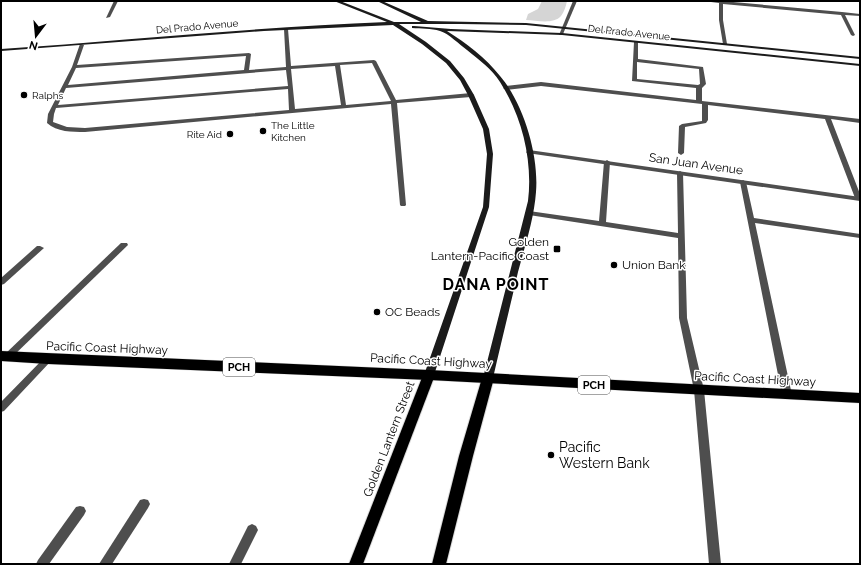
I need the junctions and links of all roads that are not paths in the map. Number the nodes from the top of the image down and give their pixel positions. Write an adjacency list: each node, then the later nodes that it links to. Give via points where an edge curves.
1 (116, 1): 9 (street)
2 (336, 1): 11 (main road, Golden Lantern Street)
3 (379, 1): 10 (main road)
4 (575, 1): 12 (street)
5 (705, 1): 6 (street)
6 (721, 2): 7 (street); 18 (street)
7 (842, 13): 8 (street); 16 (street)
8 (860, 15)
9 (108, 17)
10 (426, 22): 11 (main road, Del Prado Avenue); 12 (main road, Del Prado Avenue); 14 (main road)
11 (396, 24): 13 (main road, Del Prado Avenue); 14 (main road, Del Prado Avenue); 32 (main road, Golden Lantern Street, via 448,62)
12 (564, 28): 15 (street); 18 (main road, Del Prado Avenue)
13 (286, 29): 19 (main road, Del Prado Avenue); 26 (street)
14 (440, 30): 15 (main road, Del Prado Avenue); 31 (main road, via 461,43 483,62 501,79)
15 (561, 34): 17 (main road, Del Prado Avenue)
16 (853, 35)
17 (636, 42): 22 (street); 24 (main road, Del Prado Avenue)
18 (725, 44): 21 (main road, Del Prado Avenue)
19 (82, 45): 20 (main road, Del Prado Avenue); 25 (street)
20 (1, 50)
21 (860, 58)
22 (635, 60): 30 (street, via 634,80); 30 (street, via 701,68 702,84)
23 (337, 64): 26 (street); 33 (street, via 374,61); 36 (street)
24 (860, 65)
25 (74, 67): 27 (street, via 249,54); 28 (street)
26 (289, 68): 27 (street); 29 (street)
27 (246, 72): 28 (street)
28 (64, 87): 35 (street)
29 (290, 87): 35 (street); 37 (street)
30 (699, 87): 34 (street)
31 (506, 88): 34 (street, via 541,84); 40 (main road, via 526,134)
32 (471, 95): 33 (street); 57 (main road, Golden Lantern Street, via 486,129 490,154 486,207)
33 (394, 102): 36 (street); 46 (street)
34 (702, 102): 38 (street); 41 (street, via 705,120 682,126)
35 (54, 107): 37 (street, via 50,123 70,130)
36 (344, 107): 37 (street)
37 (292, 111)
38 (828, 118): 39 (street); 45 (street)
39 (860, 122)
40 (529, 152): 42 (street, San Juan Avenue); 47 (main road, via 533,184)
41 (681, 153)
42 (607, 162): 43 (street, San Juan Avenue); 49 (street)
43 (680, 173): 44 (street, San Juan Avenue); 50 (street)
44 (743, 182): 45 (street, San Juan Avenue); 48 (street)
45 (859, 198)
46 (403, 205)
47 (529, 213): 49 (street); 58 (main road)
48 (751, 220): 51 (street); 60 (street)
49 (602, 224): 50 (street)
50 (682, 236): 59 (street, via 683,318)
51 (860, 236)
52 (124, 245): 55 (street)
53 (40, 248): 54 (street)
54 (1, 282)
55 (4, 356): 56 (highway, Pacific Coast Highway / PCH)
56 (48, 359): 57 (highway, Pacific Coast Highway / PCH); 62 (street)
57 (429, 375): 58 (highway, Pacific Coast Highway / PCH); 69 (main road, Golden Lantern Street)
58 (488, 378): 59 (highway, Pacific Coast Highway / PCH); 70 (main road)
59 (699, 390): 60 (highway, Pacific Coast Highway / PCH); 71 (street)
60 (787, 394): 61 (highway, Pacific Coast Highway / PCH)
61 (860, 398)
62 (1, 408)
63 (144, 504): 67 (street)
64 (80, 511): 66 (street)
65 (252, 530): 68 (street)
66 (42, 564)
67 (105, 564)
68 (235, 564)
69 (356, 564)
70 (439, 564)
71 (715, 564)

